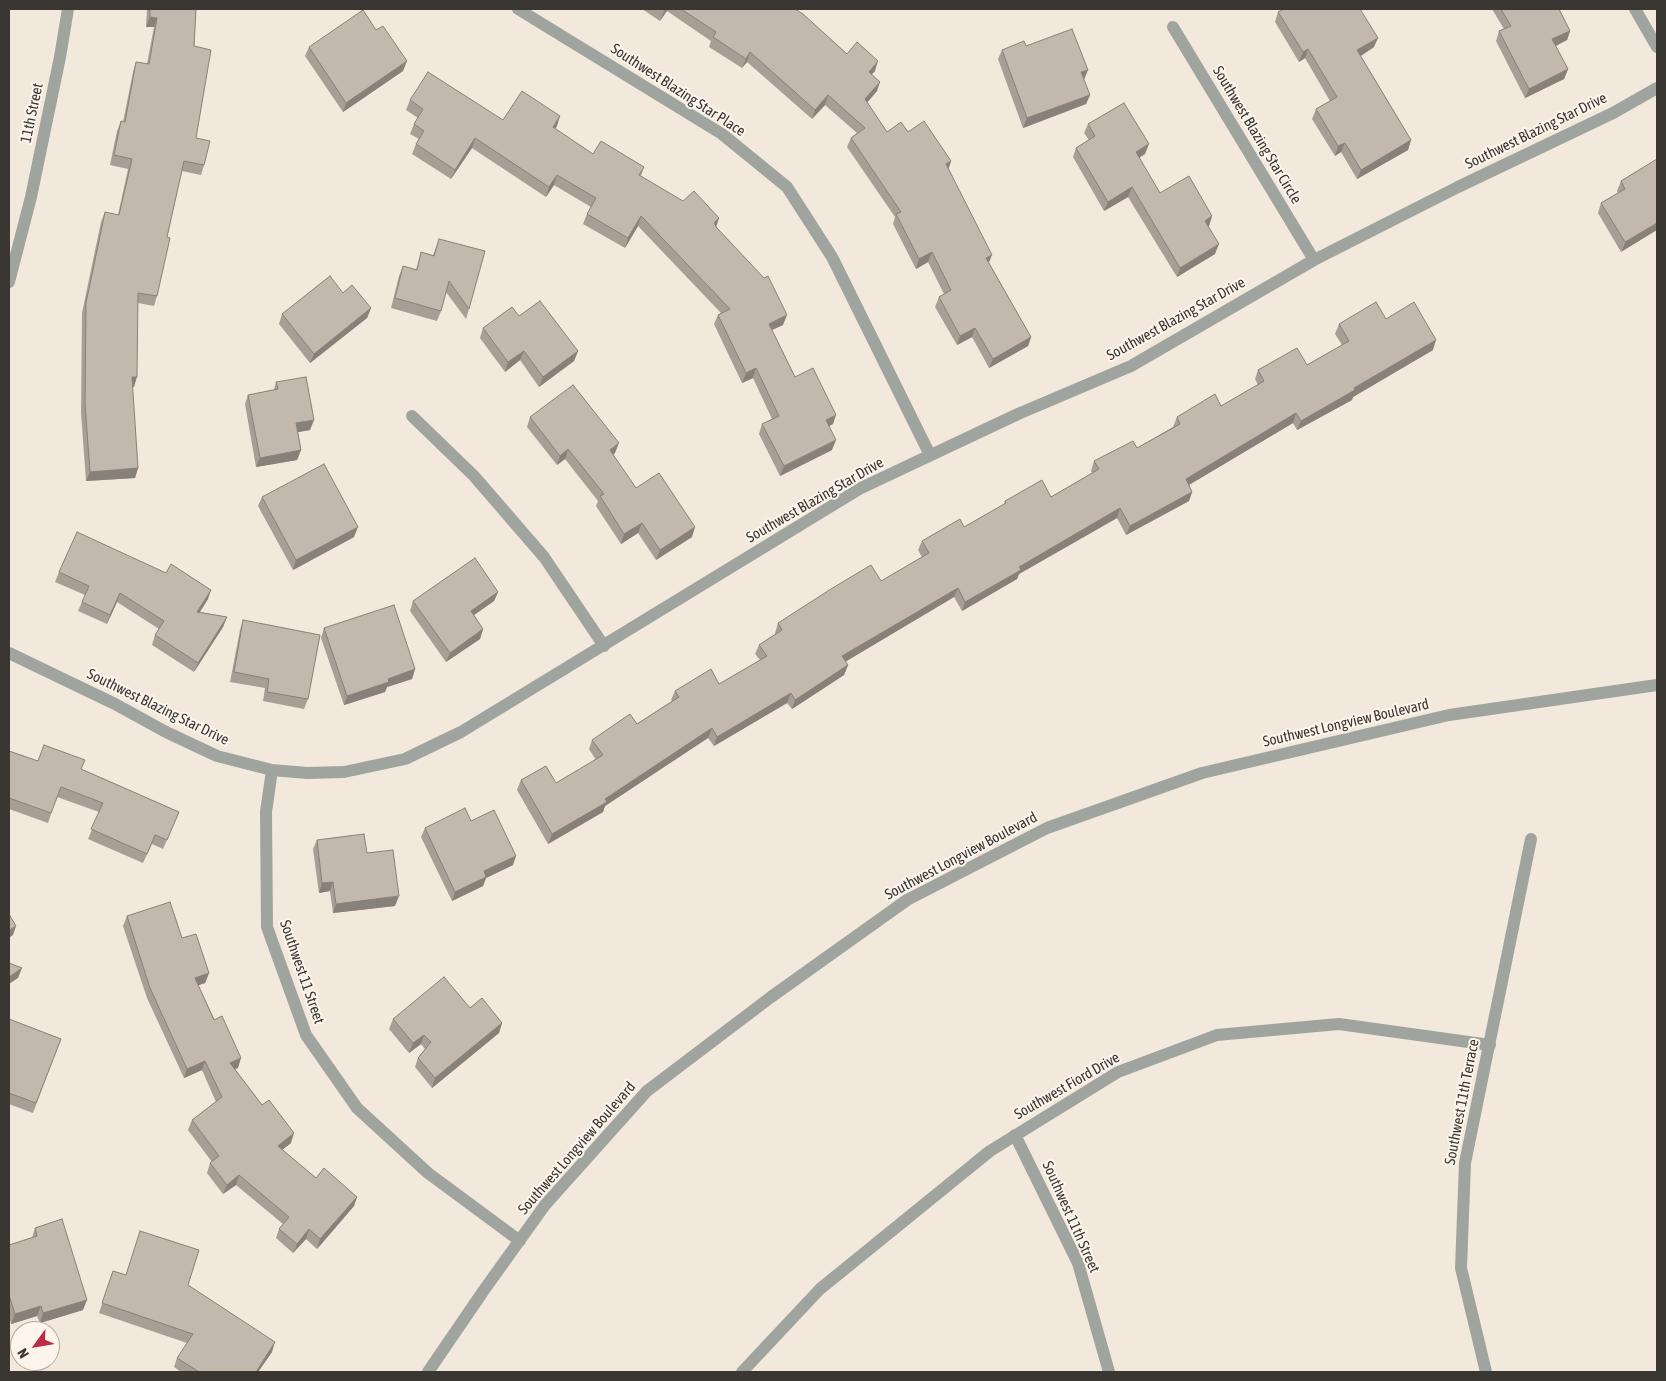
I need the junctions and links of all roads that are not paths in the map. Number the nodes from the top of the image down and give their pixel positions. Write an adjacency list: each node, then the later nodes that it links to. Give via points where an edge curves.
1 (68, 9): 8 (street, 11th Street, via 31,197)
2 (518, 9): 10 (street, Southwest Blazing Star Place, via 722,134 786,187 832,257)
3 (1635, 9): 5 (street)
4 (1173, 27): 7 (street, Southwest Blazing Star Circle)
5 (1657, 47)
6 (1657, 88): 7 (street, Southwest Blazing Star Drive, via 1613,113)
7 (1314, 260): 10 (street, Southwest Blazing Star Drive, via 1130,366)
8 (9, 282)
9 (412, 416): 11 (street, via 474,476 544,557)
10 (930, 455): 11 (street, Southwest Blazing Star Drive, via 861,488)
11 (604, 646): 14 (street, Southwest Blazing Star Drive, via 461,732 405,759 344,772)
12 (9, 653): 14 (street, Southwest Blazing Star Drive, via 217,756)
13 (1657, 685): 18 (street, Southwest Longview Boulevard, via 1449,715 1202,774 1047,828 907,900 647,1090 545,1205)
14 (272, 770): 18 (street, Southwest 11 Street, via 266,812 267,927 306,1035 357,1108 428,1173)
15 (1531, 840): 16 (street, Southwest 11th Terrace)
16 (1490, 1045): 17 (street, Southwest Fiord Drive, via 1339,1024 1217,1035 1118,1072); 22 (street, Southwest 11th Terrace, via 1465,1164 1461,1268)
17 (1016, 1135): 20 (street, Southwest Fiord Drive, via 990,1151 820,1289); 21 (street, Southwest 11th Street, via 1078,1263)
18 (520, 1241): 19 (street, Southwest Longview Boulevard)
19 (428, 1372)
20 (742, 1372)
21 (1109, 1372)
22 (1486, 1372)

